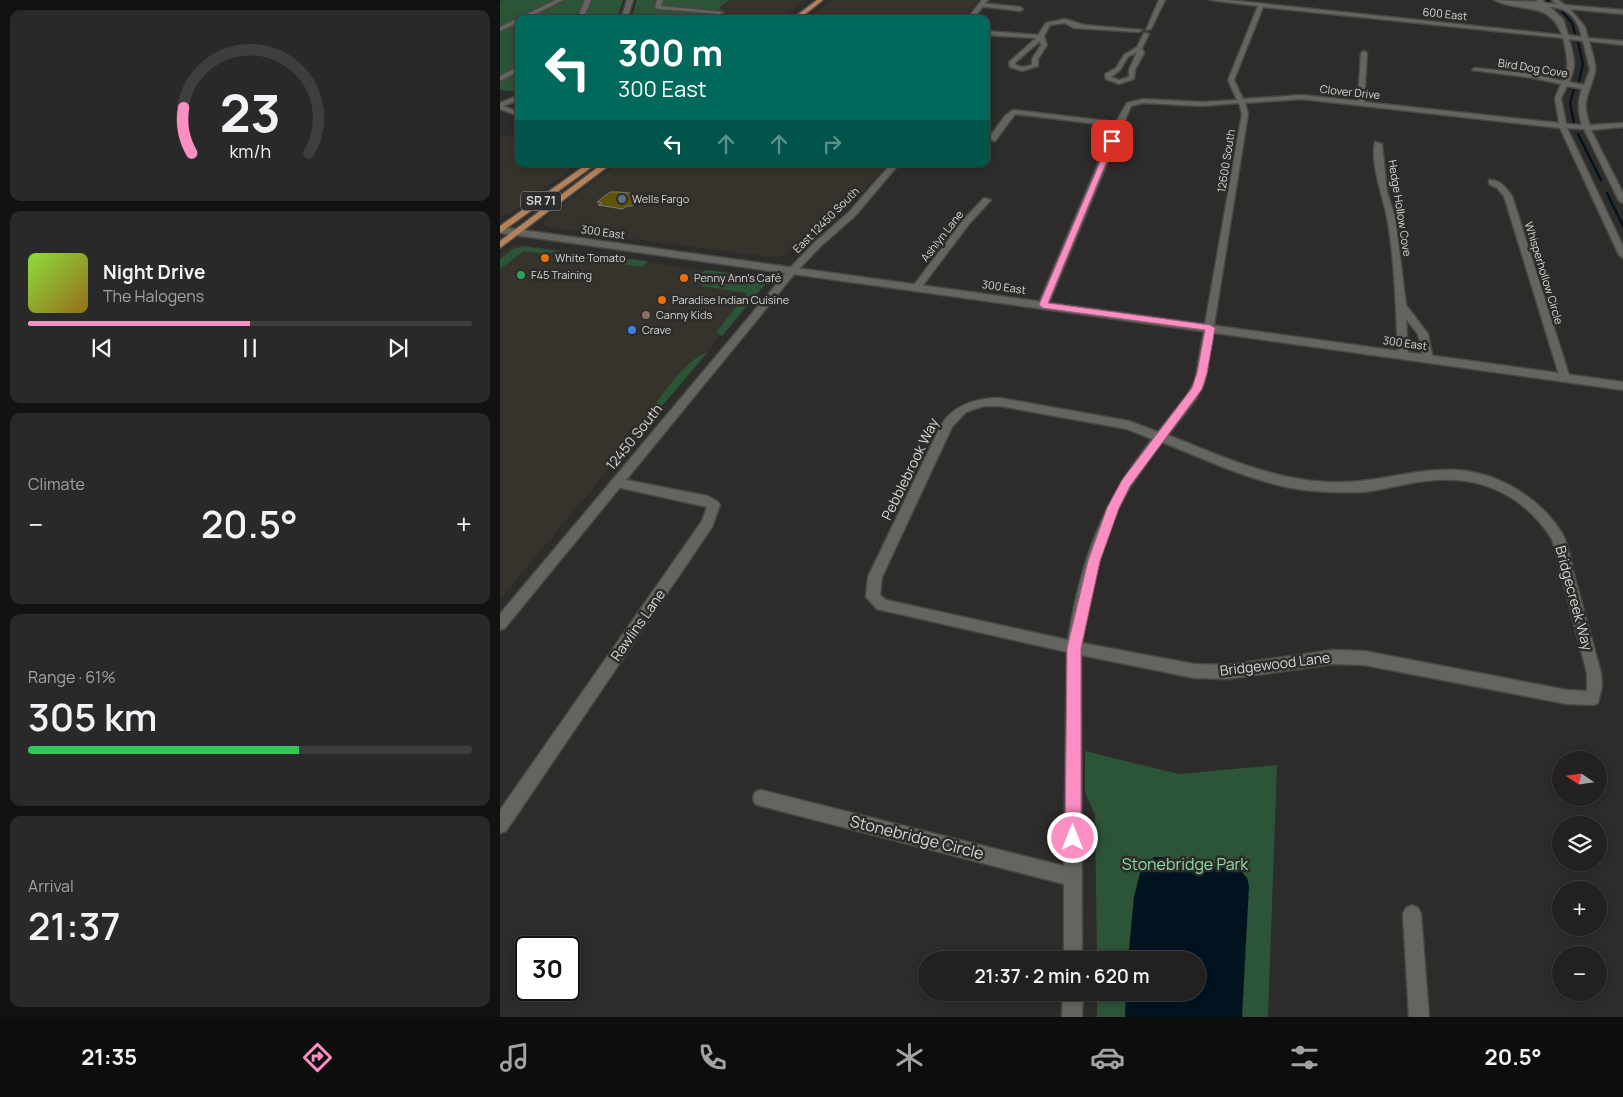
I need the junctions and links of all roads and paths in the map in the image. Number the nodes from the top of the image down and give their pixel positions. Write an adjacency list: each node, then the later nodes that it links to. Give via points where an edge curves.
1 (560, 0): 20 (street)
2 (588, 0): 21 (street)
3 (630, 0): 22 (street)
4 (660, 0): 18 (street, via 658,7)
5 (820, 0): 23 (main road)
6 (985, 0): 13 (street)
7 (1162, 0): 27 (street)
8 (1213, 0): 14 (street, 600 East)
9 (1300, 0): 17 (street)
10 (1497, 0): 12 (street)
11 (1555, 0): 15 (street)
12 (1542, 2): 15 (street); 30 (street, via 1560,19)
13 (980, 5): 16 (street); 24 (street)
14 (1261, 5): 17 (street, 600 East); 43 (street, 12600 South, via 1230,80)
15 (1564, 7): 19 (street); 31 (street, via 1579,21)
16 (1020, 8)
17 (1297, 9): 30 (street, 600 East)
18 (720, 12)
19 (1623, 12)
20 (528, 15)
21 (582, 15)
22 (625, 15)
23 (800, 15)
24 (973, 15)
25 (515, 22): 26 (street)
26 (500, 29)
27 (1147, 31): 29 (street, via 1059,23); 33 (street)
28 (990, 33): 29 (street)
29 (1041, 37): 29 (street, via 1044,44 1035,59 1035,66 1022,69 1012,66 1014,60)
30 (1565, 37): 31 (street, 600 East); 40 (street, via 1572,65)
31 (1585, 39): 32 (street, 600 East); 41 (street, via 1593,70)
32 (1623, 43)
33 (1139, 48): 33 (street, via 1141,52 1132,70 1132,78 1119,82 1108,78 1107,75 1118,69 1126,56)
34 (1364, 53): 44 (street)
35 (500, 67): 36 (street)
36 (515, 68)
37 (515, 70): 39 (street)
38 (1475, 70): 40 (street, Bird Dog Cove, via 1528,75)
39 (500, 79)
40 (1566, 83): 41 (street, Bird Dog Cove); 49 (street, via 1558,98)
41 (1586, 88): 50 (street, via 1581,109)
42 (515, 100): 45 (street)
43 (1240, 101): 44 (street, Clover Drive, via 1290,97); 47 (street, Clover Drive, via 1134,103 1127,106); 67 (street, 12600 South, via 1245,114)
44 (1361, 103): 49 (street, Clover Drive)
45 (500, 106): 46 (street)
46 (515, 112)
47 (1119, 124): 51 (street, via 1013,112); 65 (street)
48 (1623, 125): 50 (street, Clover Drive)
49 (1564, 126): 50 (street, Clover Drive); 62 (street)
50 (1587, 128): 58 (street)
51 (992, 138)
52 (1378, 144): 66 (street, Hedge Hollow Cove, via 1383,192 1391,217)
53 (588, 167): 59 (main road, SR 71)
54 (603, 167): 60 (main road, SR 71)
55 (892, 167): 63 (street, East 12450 South, via 852,214)
56 (1492, 182): 70 (street, Whisperhollow Circle, via 1508,196)
57 (987, 200): 64 (street, Ashlyn Lane, via 966,222)
58 (1623, 201)
59 (500, 230): 60 (street, 300 East)
60 (517, 233): 61 (main road, SR 71); 63 (street, 300 East)
61 (500, 245)
62 (1623, 255)
63 (793, 270): 64 (street, 300 East); 73 (street, 12450 South)
64 (917, 287): 65 (street, 300 East)
65 (1043, 305): 67 (street, 300 East)
66 (1401, 305): 68 (street, Hedge Hollow Cove); 69 (street, via 1423,334)
67 (1210, 328): 68 (street, 300 East); 72 (street, 12600 South, via 1197,389)
68 (1403, 355): 69 (street, 300 East)
69 (1428, 359): 70 (street, 300 East)
70 (1565, 378): 71 (street, 300 East)
71 (1623, 386)
72 (1160, 437): 74 (street, Pebblebrook Way, via 1119,422 1000,402 984,402 962,409 947,425 875,577); 76 (street, 12600 South, via 1126,483 1113,508 1094,561); 77 (street, Bridgecreek Way, via 1253,473 1291,483 1363,487 1457,474 1491,482 1522,498 1545,518 1558,538 1594,673 1596,686)
73 (616, 483): 75 (street, 12450 South); 79 (street, Rawlins Lane, via 708,501 714,505 713,513)
74 (873, 597): 76 (street, Bridgewood Lane, via 895,609)
75 (500, 624)
76 (1074, 648): 77 (street, Bridgewood Lane, via 1178,669 1210,672 1318,658 1364,658 1567,697); 80 (street, 12600 South)
77 (1593, 698)
78 (761, 798): 80 (street, Stonebridge Circle)
79 (500, 825)
80 (1073, 877): 82 (street, 12600 South)
81 (1412, 914): 85 (street)
82 (1073, 951)
83 (1072, 1001): 84 (street)
84 (1072, 1017)
85 (1419, 1017)

